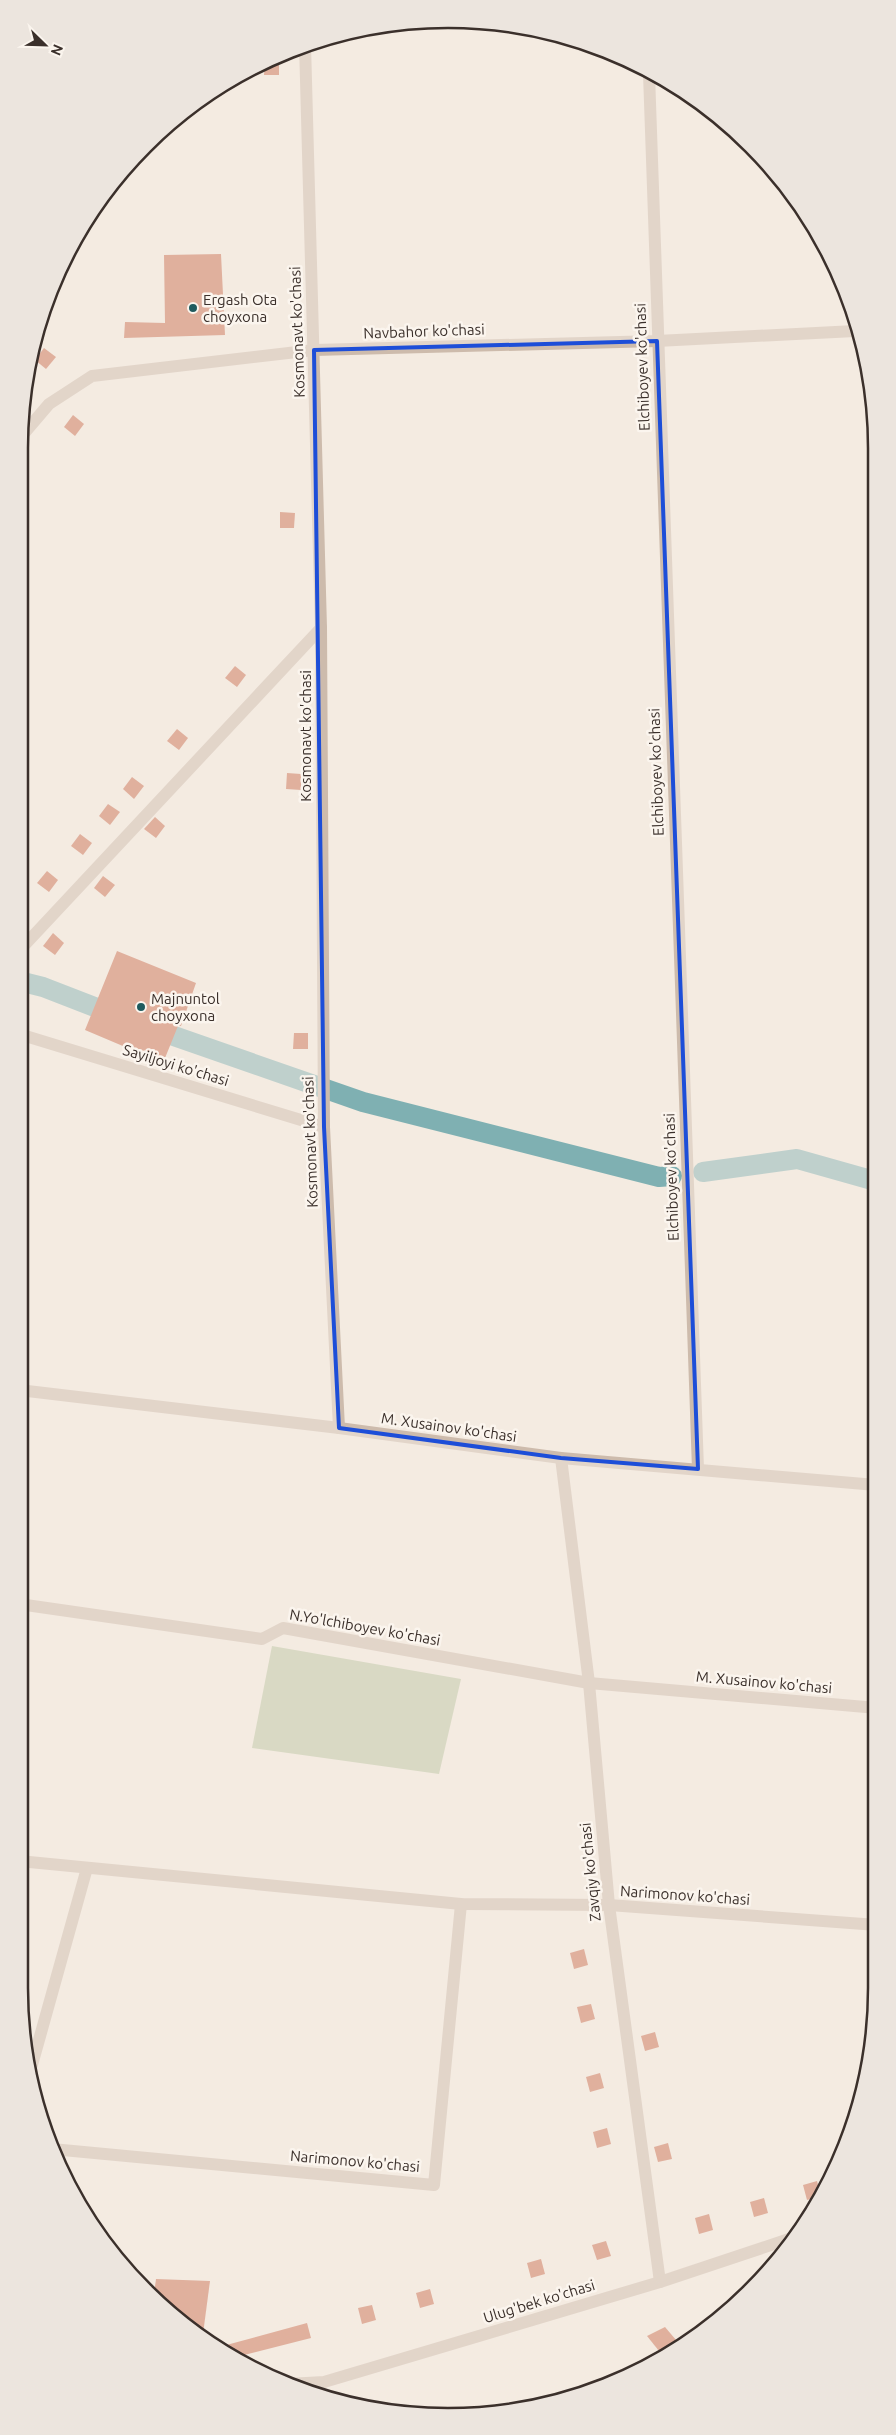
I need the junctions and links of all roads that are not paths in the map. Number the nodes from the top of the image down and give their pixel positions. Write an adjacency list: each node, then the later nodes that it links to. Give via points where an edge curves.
1 (305, 53): 5 (street, Kosmonavt ko'chasi)
2 (649, 79): 4 (street, Elchiboyev ko'chasi)
3 (852, 331): 4 (street, Navbahor ko'chasi)
4 (657, 341): 5 (street, Navbahor ko'chasi); 14 (street, Elchiboyev ko'chasi)
5 (314, 350): 6 (street, Navbahor ko'chasi, via 92,376 49,404); 7 (street, Kosmonavt ko'chasi)
6 (28, 429)
7 (321, 628): 8 (street); 10 (street, Kosmonavt ko'chasi)
8 (28, 941)
9 (28, 1037): 10 (street, Sayiljoyi ko'chasi)
10 (324, 1126): 12 (street, Kosmonavt ko'chasi)
11 (28, 1391): 12 (street, M. Xusainov ko'chasi)
12 (340, 1428): 13 (street, M. Xusainov ko'chasi)
13 (561, 1458): 14 (street, M. Xusainov ko'chasi); 17 (street, Zavqiy ko'chasi)
14 (698, 1469): 15 (street, M. Xusainov ko'chasi)
15 (868, 1484)
16 (28, 1605): 17 (street, N.Yo'lchiboyev ko'chasi, via 262,1639 283,1628)
17 (589, 1683): 18 (street, M. Xusainov ko'chasi); 22 (street, Zavqiy ko'chasi)
18 (868, 1707)
19 (28, 1862): 20 (street, Narimonov ko'chasi)
20 (87, 1868): 21 (street, Narimonov ko'chasi); 24 (street)
21 (461, 1904): 22 (street, Narimonov ko'chasi); 25 (street, Narimonov ko'chasi, via 434,2185)
22 (609, 1906): 23 (street, Narimonov ko'chasi); 27 (street, Zavqiy ko'chasi)
23 (868, 1924)
24 (34, 2058)
25 (61, 2150)
26 (783, 2241): 27 (street, Ulug'bek ko'chasi)
27 (660, 2282): 28 (street, Ulug'bek ko'chasi, via 324,2382)
28 (308, 2383)

